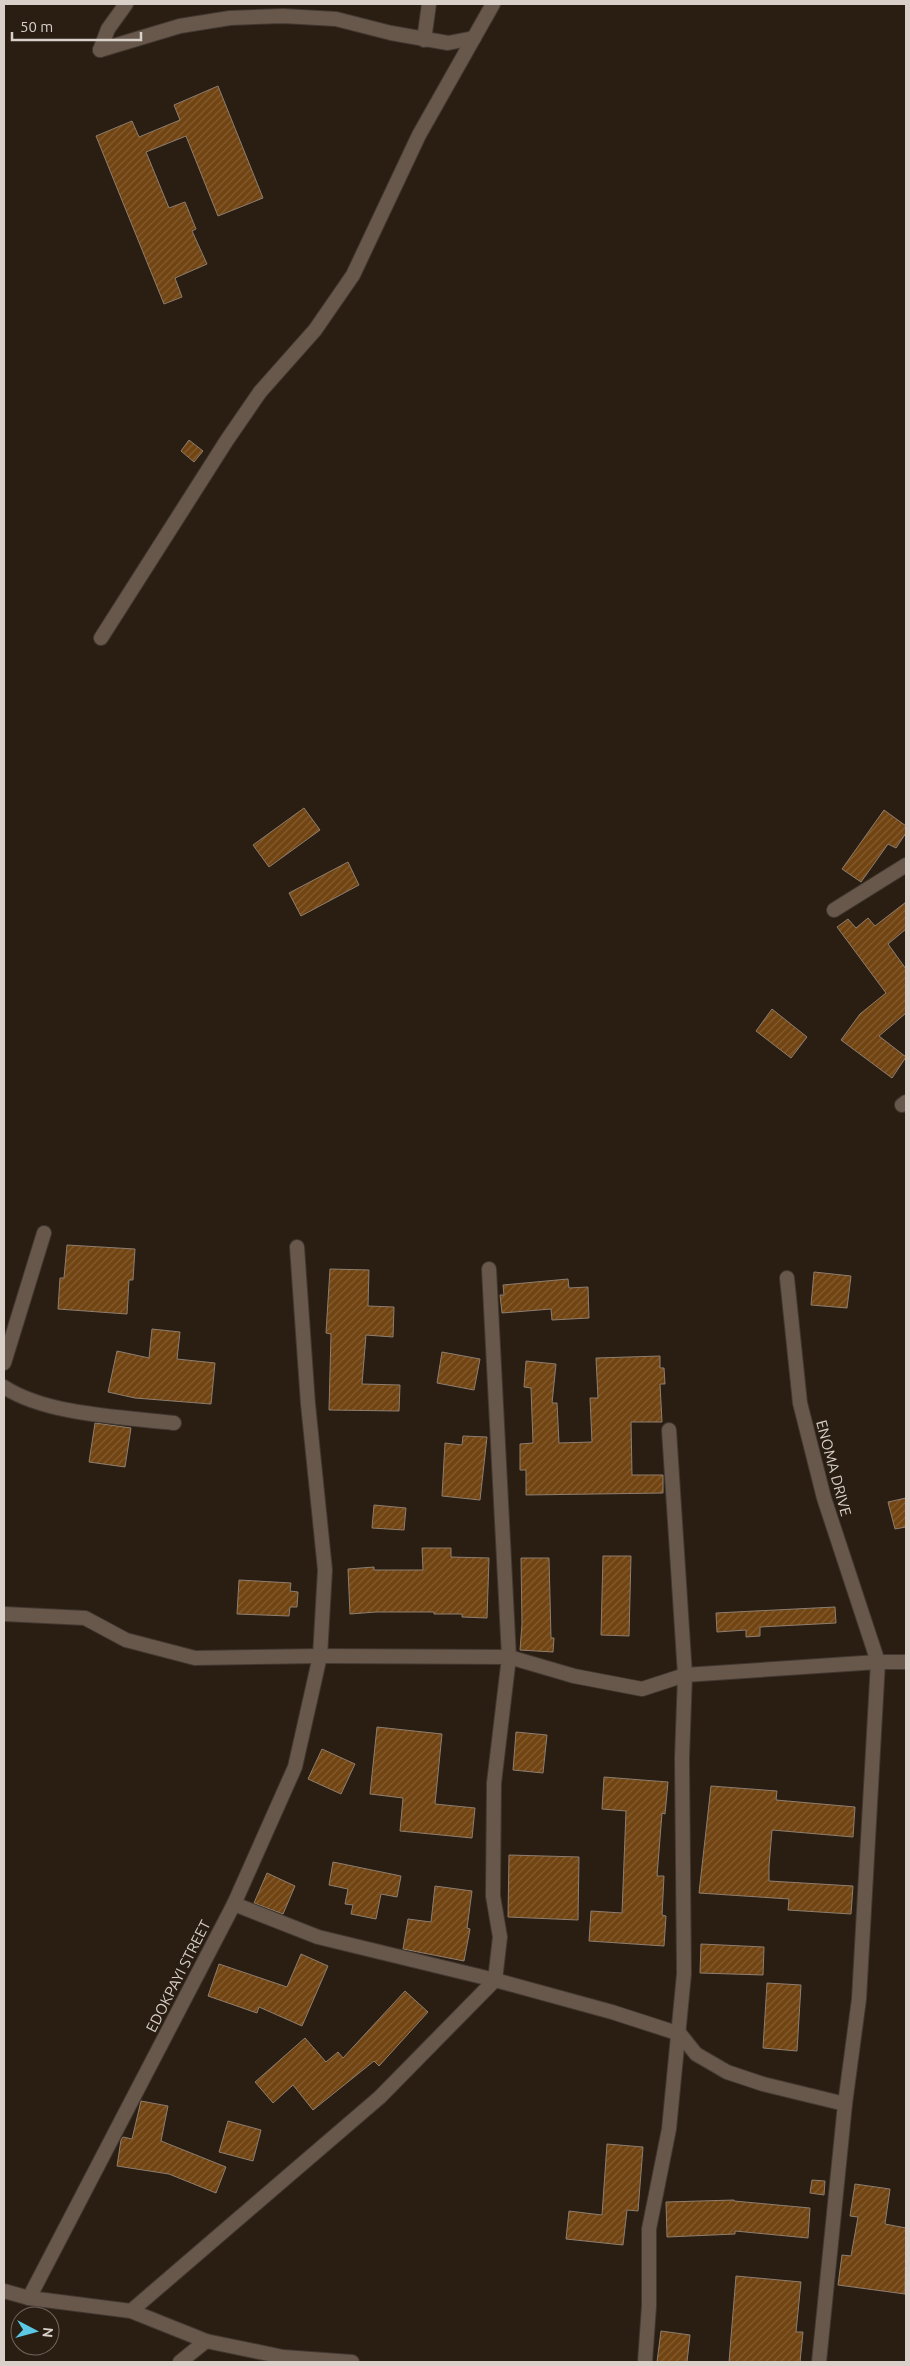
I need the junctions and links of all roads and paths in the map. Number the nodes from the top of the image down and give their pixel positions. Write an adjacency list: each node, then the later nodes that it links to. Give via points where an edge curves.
1 (126, 4): 5 (street, via 108,30 100,50 180,26 230,18 283,16 336,19)
2 (429, 4): 5 (street)
3 (493, 4): 4 (street)
4 (474, 38): 5 (street, via 448,43); 6 (street, via 419,135 353,275 316,330 260,392 226,440)
5 (424, 40)
6 (101, 638)
7 (906, 865): 8 (street)
8 (834, 910)
9 (44, 1233): 13 (street)
10 (297, 1247): 18 (street, EDOKPAYI STREET, via 308,1404 325,1570)
11 (489, 1269): 19 (street)
12 (787, 1278): 20 (street, ENOMA DRIVE, via 800,1403 824,1498)
13 (4, 1364)
14 (4, 1387): 15 (street, via 20,1398 86,1413)
15 (174, 1423)
16 (669, 1430): 22 (street)
17 (4, 1614): 18 (street, via 85,1618 126,1640 195,1658)
18 (320, 1656): 19 (street); 23 (street, EDOKPAYI STREET, via 295,1767)
19 (509, 1657): 22 (street, via 574,1676 642,1689); 24 (street, via 494,1783 493,1896 500,1937)
20 (878, 1662): 21 (street); 22 (street); 26 (street, via 859,1999)
21 (906, 1662)
22 (685, 1675): 25 (street, via 682,1758 684,1974)
23 (234, 1904): 24 (street, via 318,1937); 28 (street, EDOKPAYI STREET)
24 (495, 1980): 25 (street); 29 (street, via 380,2097)
25 (680, 2034): 26 (street, via 696,2054 727,2072); 34 (street, via 669,2130 649,2229)
26 (845, 2104): 35 (street)
27 (4, 2291): 28 (street)
28 (30, 2298): 29 (street)
29 (131, 2311): 30 (street)
30 (206, 2341): 31 (street); 32 (street)
31 (283, 2360): 33 (street)
32 (180, 2362)
33 (352, 2362)
34 (645, 2362)
35 (819, 2362)

